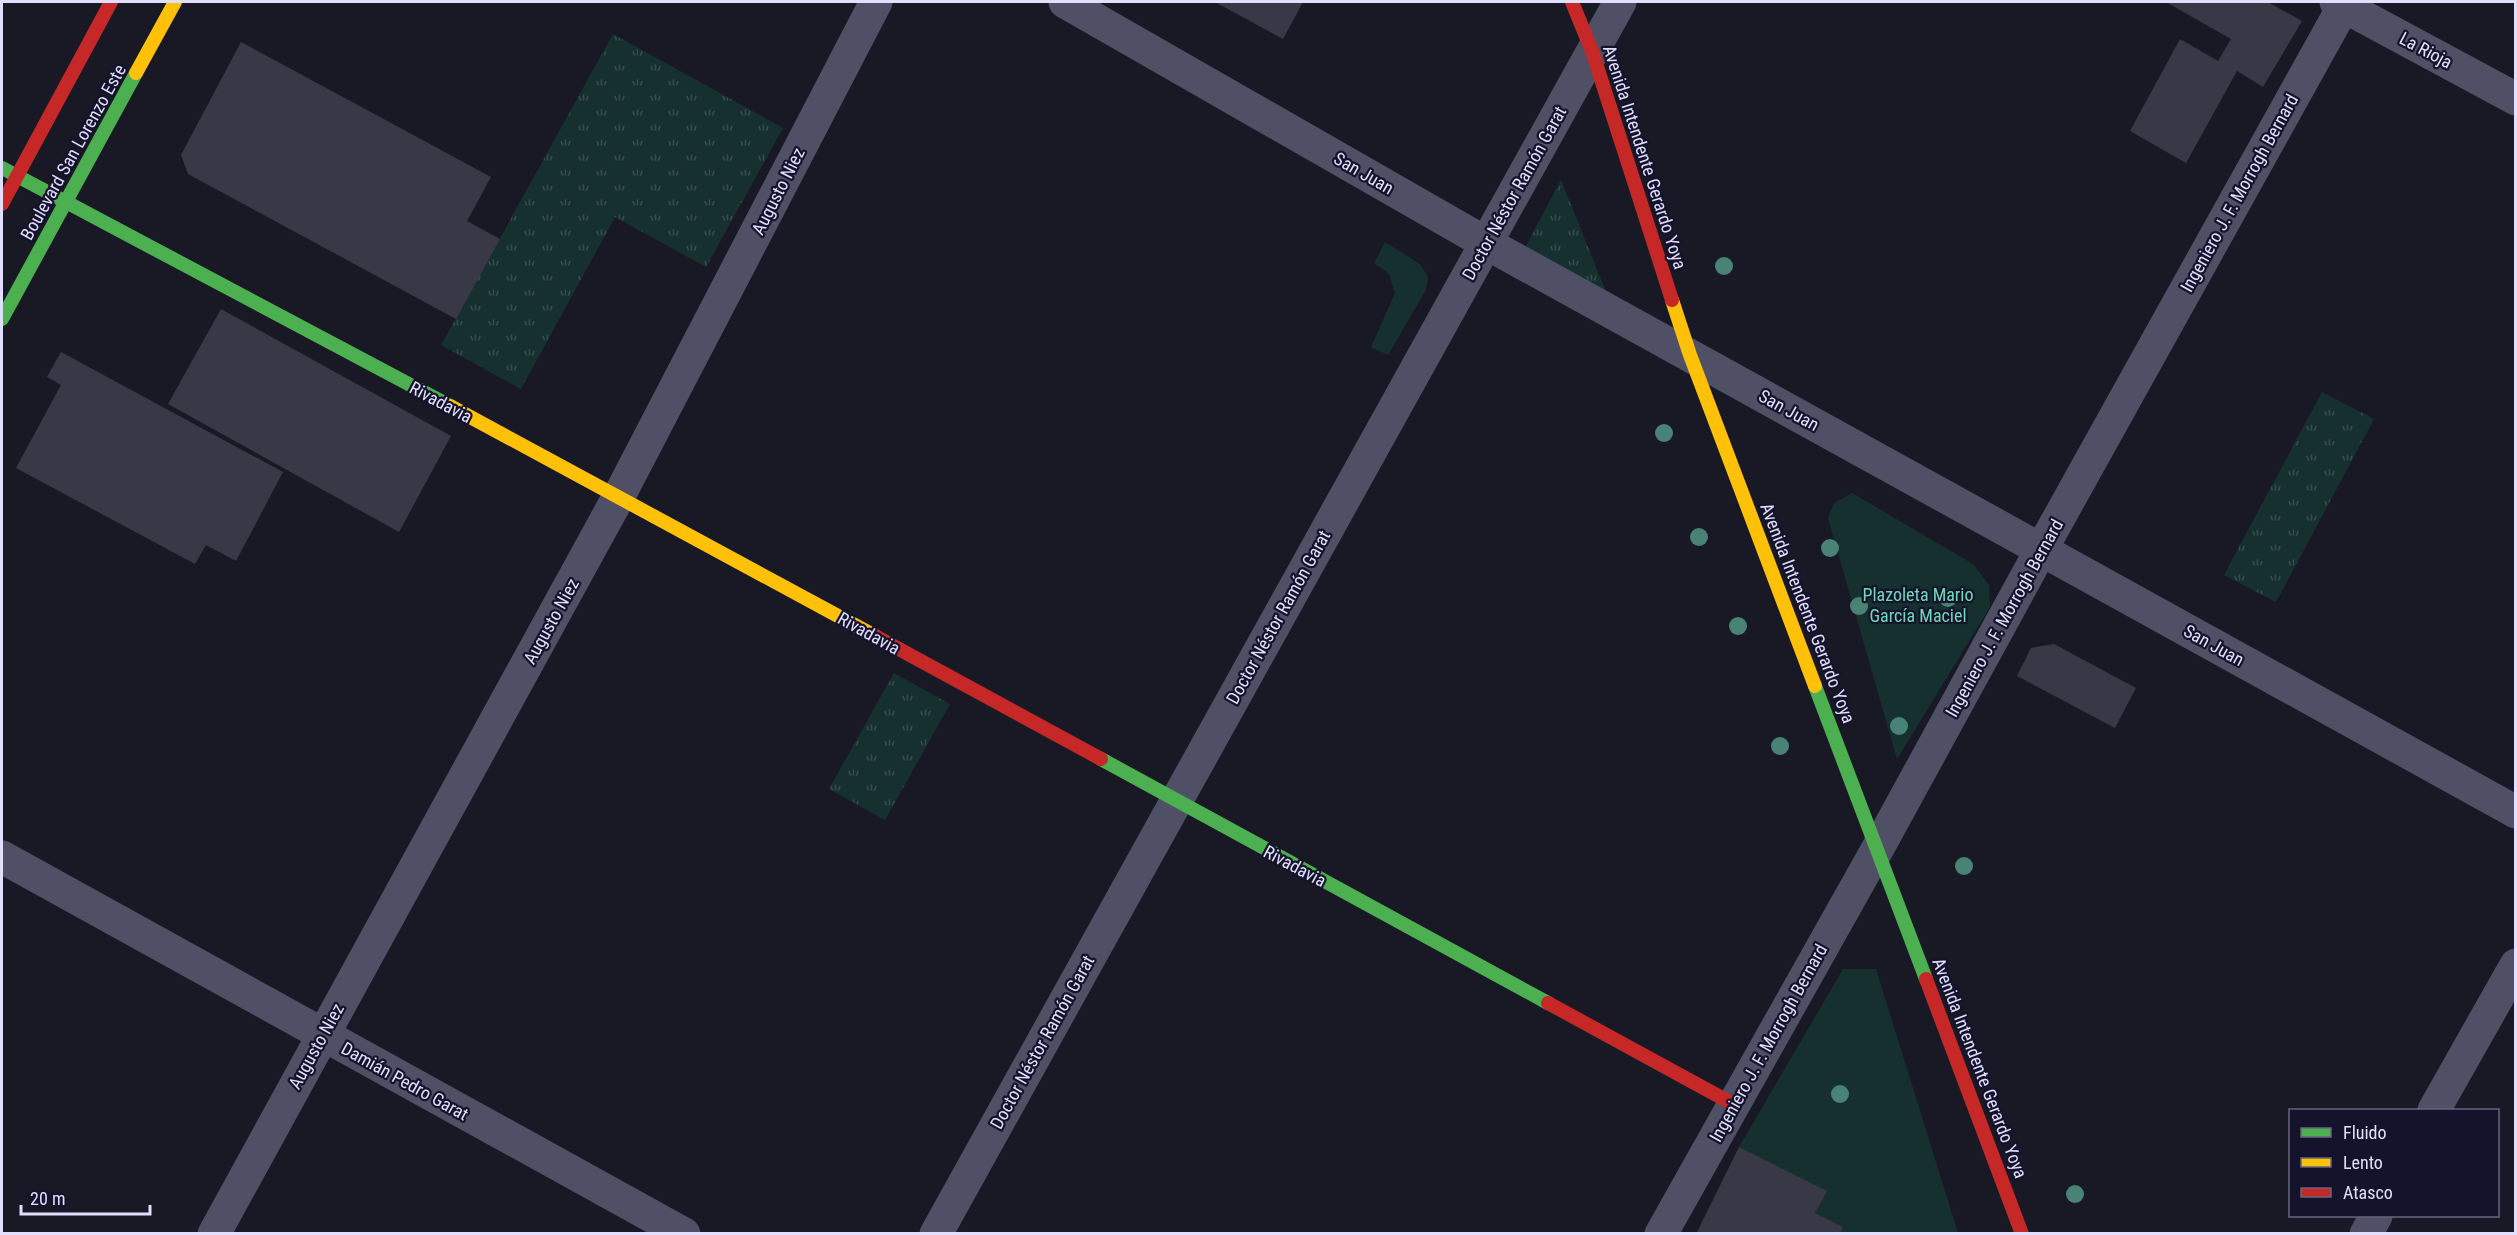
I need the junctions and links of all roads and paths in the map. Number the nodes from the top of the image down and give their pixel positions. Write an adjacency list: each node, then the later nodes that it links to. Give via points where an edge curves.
1 (111, 2): 11 (street, Boulevard San Lorenzo Este)
2 (175, 2): 13 (street, Boulevard San Lorenzo Este)
3 (876, 2): 17 (street, Augusto Niez)
4 (1065, 2): 14 (street, San Juan)
5 (1572, 2): 8 (street, Avenida Intendente Gerardo Yoya)
6 (1620, 2): 8 (street, Doctor Néstor Ramón Garat)
7 (2342, 3): 9 (street, La Rioja); 18 (street, Ingeniero J. F. Morrogh Bernard)
8 (1592, 51): 14 (street, Doctor Néstor Ramón Garat); 16 (street, Avenida Intendente Gerardo Yoya)
9 (2516, 99)
10 (2, 168): 11 (street, Rivadavia)
11 (17, 177): 12 (street, Boulevard San Lorenzo Este); 13 (street, Rivadavia)
12 (2, 204)
13 (66, 204): 15 (street, Boulevard San Lorenzo Este); 17 (street, Rivadavia)
14 (1486, 243): 16 (street, San Juan); 19 (street, Doctor Néstor Ramón Garat)
15 (2, 319)
16 (1690, 355): 18 (street, San Juan); 21 (street, Avenida Intendente Gerardo Yoya)
17 (619, 496): 19 (street, Rivadavia); 24 (street, Augusto Niez)
18 (2041, 550): 20 (street, San Juan); 21 (street, Ingeniero J. F. Morrogh Bernard)
19 (1176, 801): 25 (street, Rivadavia); 30 (street, Doctor Néstor Ramón Garat)
20 (2516, 812)
21 (1878, 848): 25 (street, Ingeniero J. F. Morrogh Bernard); 32 (street, Avenida Intendente Gerardo Yoya)
22 (2, 857): 24 (street, Damián Pedro Garat)
23 (2516, 965): 26 (street)
24 (322, 1035): 28 (street, Augusto Niez); 29 (street, Damián Pedro Garat)
25 (1733, 1104): 31 (street, Ingeniero J. F. Morrogh Bernard)
26 (2435, 1109)
27 (2375, 1217): 33 (street)
28 (214, 1233)
29 (684, 1233)
30 (936, 1233)
31 (1661, 1233)
32 (2023, 1233)
33 (2366, 1233)

